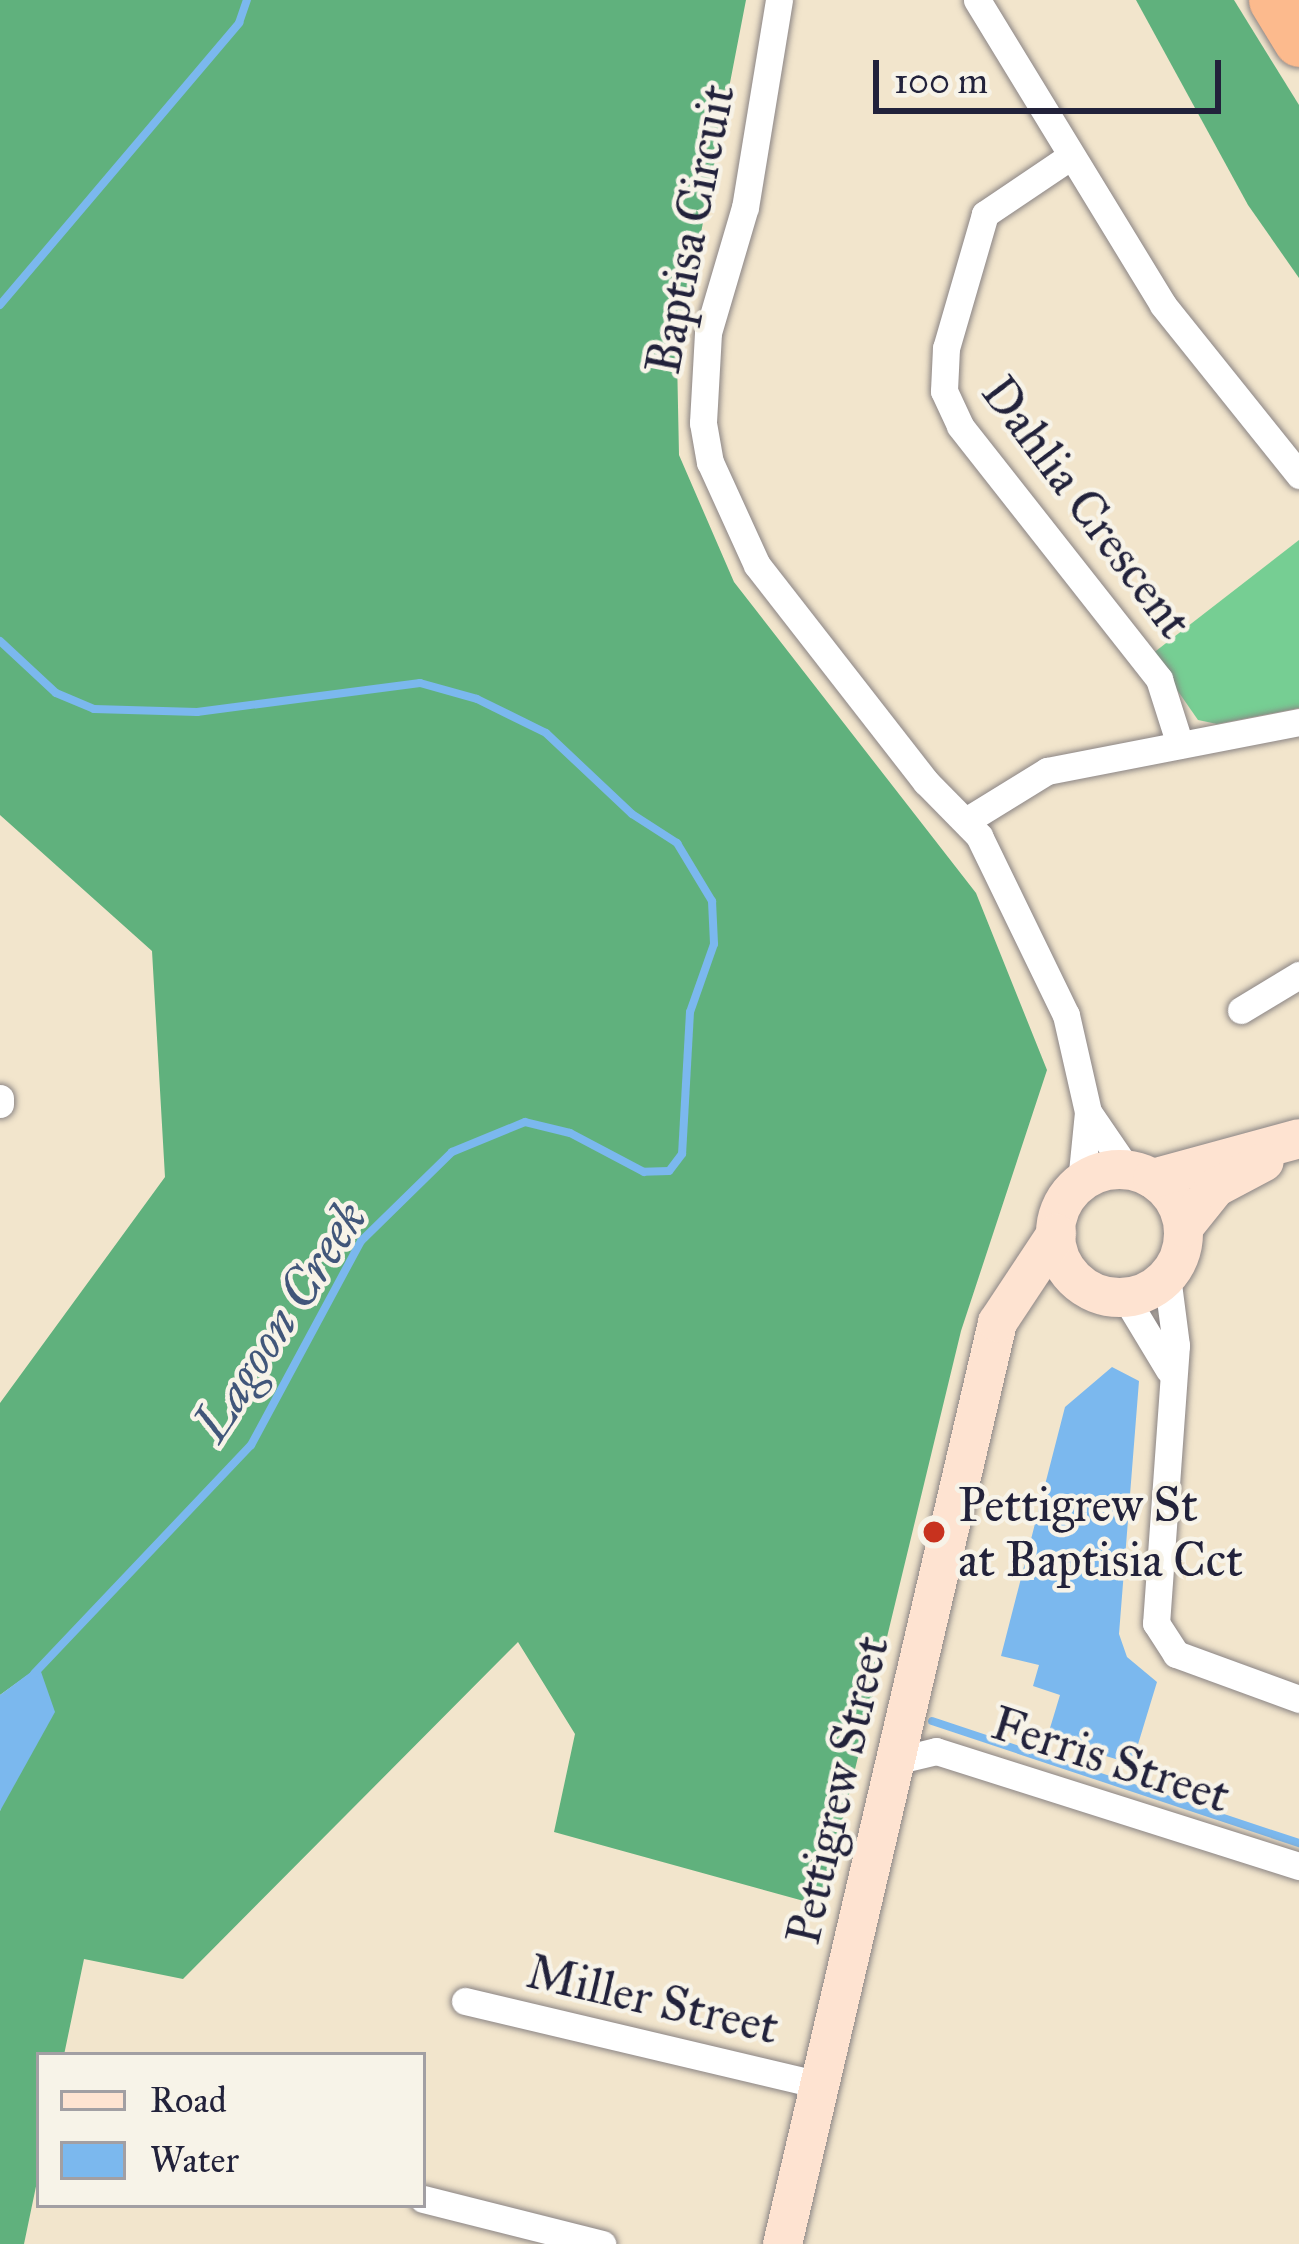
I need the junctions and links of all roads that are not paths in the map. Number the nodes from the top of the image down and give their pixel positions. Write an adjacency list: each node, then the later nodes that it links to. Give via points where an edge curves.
1 (779, 0): 9 (street, Baptisa Circuit, via 745,207 708,333 703,423 710,462 757,566 926,782)
2 (977, 0): 5 (street)
3 (1274, 0): 4 (highway)
4 (1299, 40)
5 (1071, 156): 6 (street, via 1163,305); 8 (street, Dahlia Crescent, via 985,214 946,348 944,391 960,426 1159,680)
6 (1299, 475)
7 (1299, 722): 8 (street)
8 (1180, 745): 9 (street, via 1028,778)
9 (969, 819): 12 (street, Baptisa Circuit, via 1057,989)
10 (1299, 975): 11 (street)
11 (1241, 1010)
12 (1088, 1112): 15 (street, Baptisa Circuit); 16 (street, Baptisa Circuit)
13 (1299, 1138): 15 (main road)
14 (1299, 1159): 17 (main road, via 1230,1176)
15 (1140, 1174): 16 (main road); 17 (main road, via 1178,1207)
16 (1081, 1182): 18 (main road, via 1067,1196)
17 (1183, 1227): 19 (main road)
18 (1056, 1233): 20 (main road, via 1069,1274); 22 (main road, Pettigrew Street, via 997,1322)
19 (1167, 1276): 21 (main road); 23 (street, via 1176,1345)
20 (1086, 1288): 21 (main road); 22 (main road, Pettigrew Street, via 1028,1311)
21 (1125, 1297): 23 (street)
22 (993, 1360): 25 (main road, Pettigrew Street)
23 (1169, 1370): 24 (street, via 1156,1624 1175,1654)
24 (1299, 1700)
25 (895, 1761): 26 (street, Ferris Street, via 937,1751); 28 (main road, Pettigrew Street)
26 (1299, 1866)
27 (466, 2001): 28 (street, Miller Street)
28 (819, 2085): 31 (main road, Pettigrew Street)
29 (426, 2200): 30 (street)
30 (602, 2244)
31 (782, 2244)

